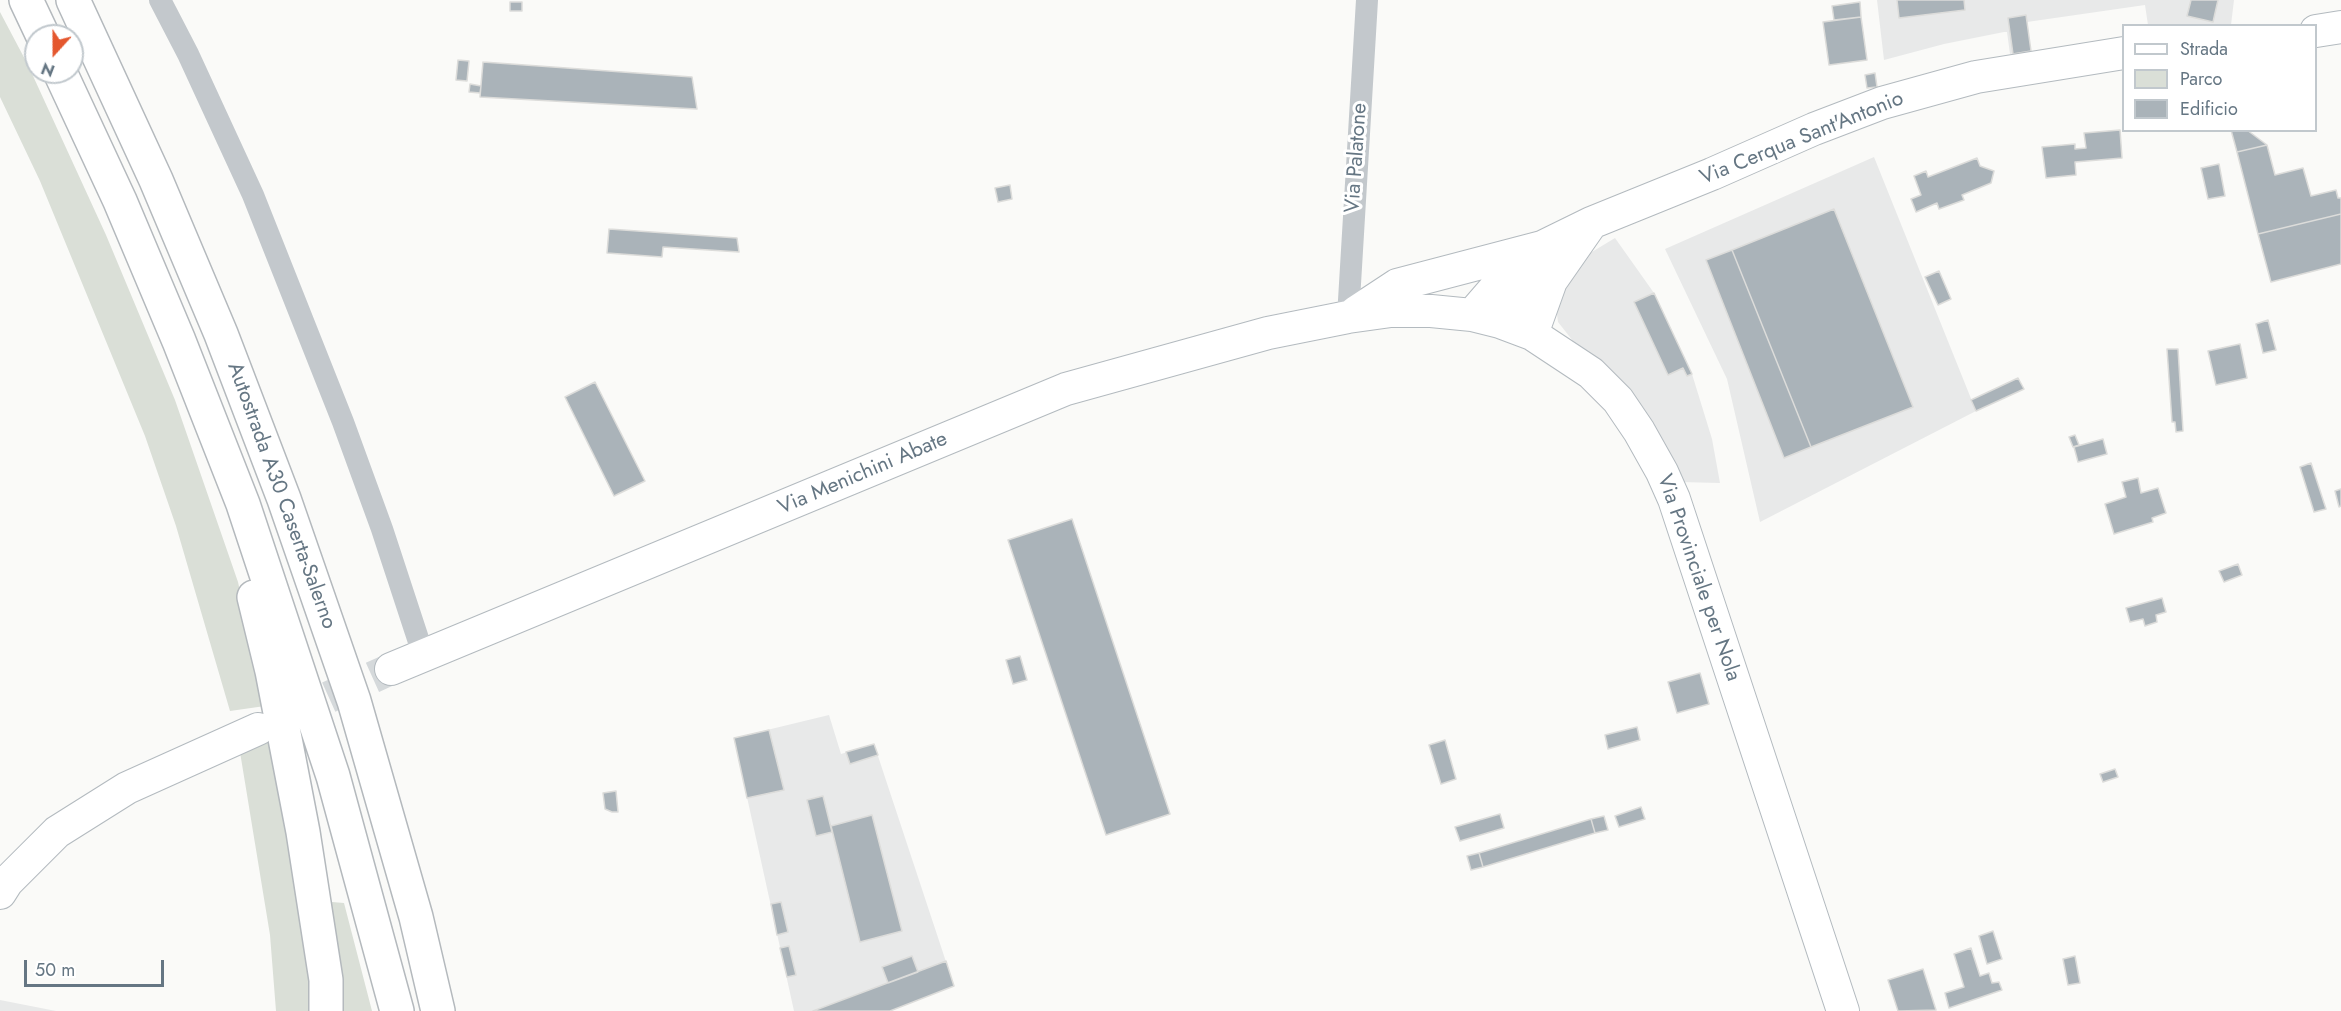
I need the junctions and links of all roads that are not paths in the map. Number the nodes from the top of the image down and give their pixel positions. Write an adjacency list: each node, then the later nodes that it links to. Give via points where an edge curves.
1 (26, 0): 5 (highway)
2 (73, 0): 19 (highway, Autostrada A30 Caserta-Salerno, via 221,334 284,500 354,701)
3 (160, 0): 15 (street, via 253,195 343,422)
4 (1367, 0): 11 (street, Via Palatone)
5 (37, 24)
6 (2341, 27): 7 (street)
7 (2317, 31)
8 (2122, 53): 10 (street, Via Cerqua Sant'Antonio, via 1976,77 1882,103 1591,223)
9 (66, 84): 14 (highway, Autostrada A30 Caserta-Salerno, via 179,341)
10 (1555, 250): 11 (street, via 1397,285); 12 (street, Via Cerqua Sant'Antonio, via 1539,276 1510,306); 13 (street, Via Cerqua Sant'Antonio, via 1551,281)
11 (1347, 317): 12 (street, Via Provinciale per Nola, via 1431,311); 15 (street, Via Menichini Abate, via 1268,333 1066,389)
12 (1486, 318): 13 (street, Via Provinciale per Nola)
13 (1532, 334): 24 (street, Via Provinciale per Nola, via 1591,374 1618,400 1662,472)
14 (257, 545): 20 (highway, via 253,594 303,832 326,980); 21 (highway, Autostrada A30 Caserta-Salerno, via 333,776)
15 (423, 654): 16 (street, Via Menichini Abate)
16 (391, 669)
17 (258, 729): 18 (street, via 127,788 57,832)
18 (0, 893)
19 (416, 918): 22 (highway, Autostrada A30 Caserta-Salerno); 23 (highway)
20 (326, 1011)
21 (397, 1011)
22 (438, 1011)
23 (462, 1011)
24 (1843, 1011)

